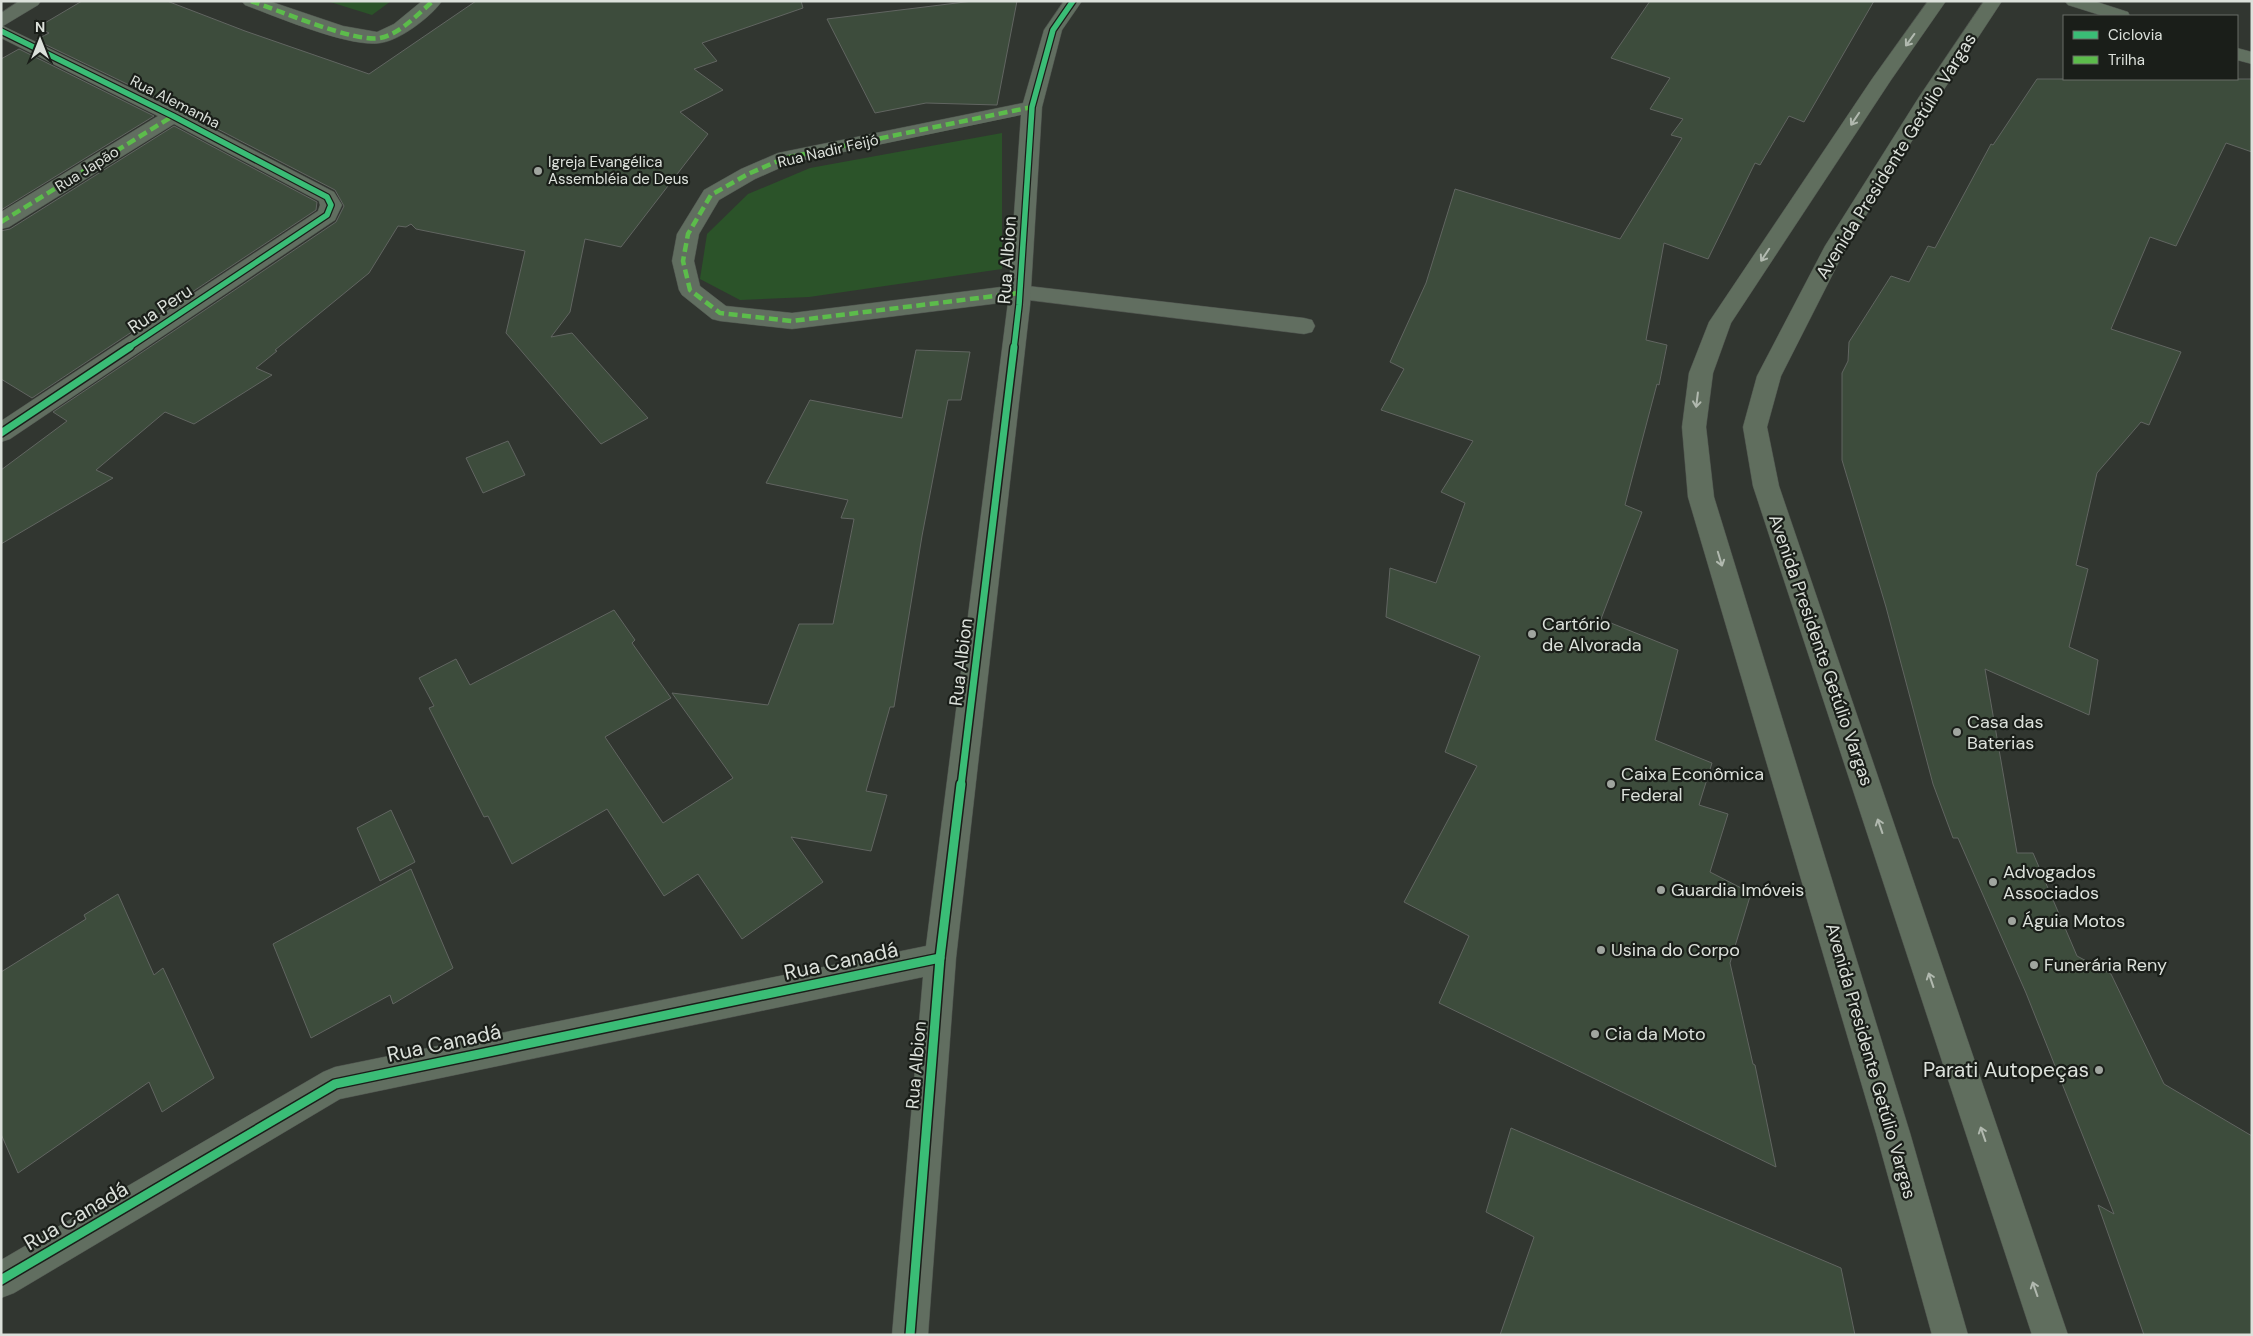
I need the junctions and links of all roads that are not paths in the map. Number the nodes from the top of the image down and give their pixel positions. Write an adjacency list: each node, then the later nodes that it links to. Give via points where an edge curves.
1 (32, 1): 9 (street)
2 (251, 1): 3 (street, via 359,37 378,38 394,31)
3 (433, 1)
4 (1073, 1): 13 (street, Rua Albion, via 1053,30)
5 (1938, 1): 23 (main road, Avenida Presidente Getúlio Vargas, one-way to 23, via 1882,79 1720,322 1701,373 1694,427 1701,497 1893,1133)
6 (1994, 1): 24 (main road, Avenida Presidente Getúlio Vargas, one-way to 6, via 1766,486 1755,427 1770,376 1836,246 1929,97)
7 (2074, 1): 8 (street)
8 (2118, 15)
9 (1, 21)
10 (1, 31): 14 (street, Rua Alemanha)
11 (2238, 54): 12 (street)
12 (2252, 58)
13 (1032, 108): 17 (street, Rua Albion); 17 (street, Rua Nadir Feijó, via 785,158 748,174 712,195 688,234 683,261 690,290 720,313 792,321)
14 (173, 116): 15 (street, Rua Alemanha, via 327,197); 16 (street, Rua Japão)
15 (332, 206): 19 (street, Rua Peru, via 327,215)
16 (1, 222)
17 (1019, 293): 18 (street, Rua Nadir Feijó); 20 (street, Rua Albion)
18 (1304, 326)
19 (2, 432)
20 (940, 958): 21 (street, Rua Canadá, via 334,1084); 22 (street, Rua Albion)
21 (1, 1280)
22 (910, 1335)
23 (1950, 1335)
24 (2050, 1335)

